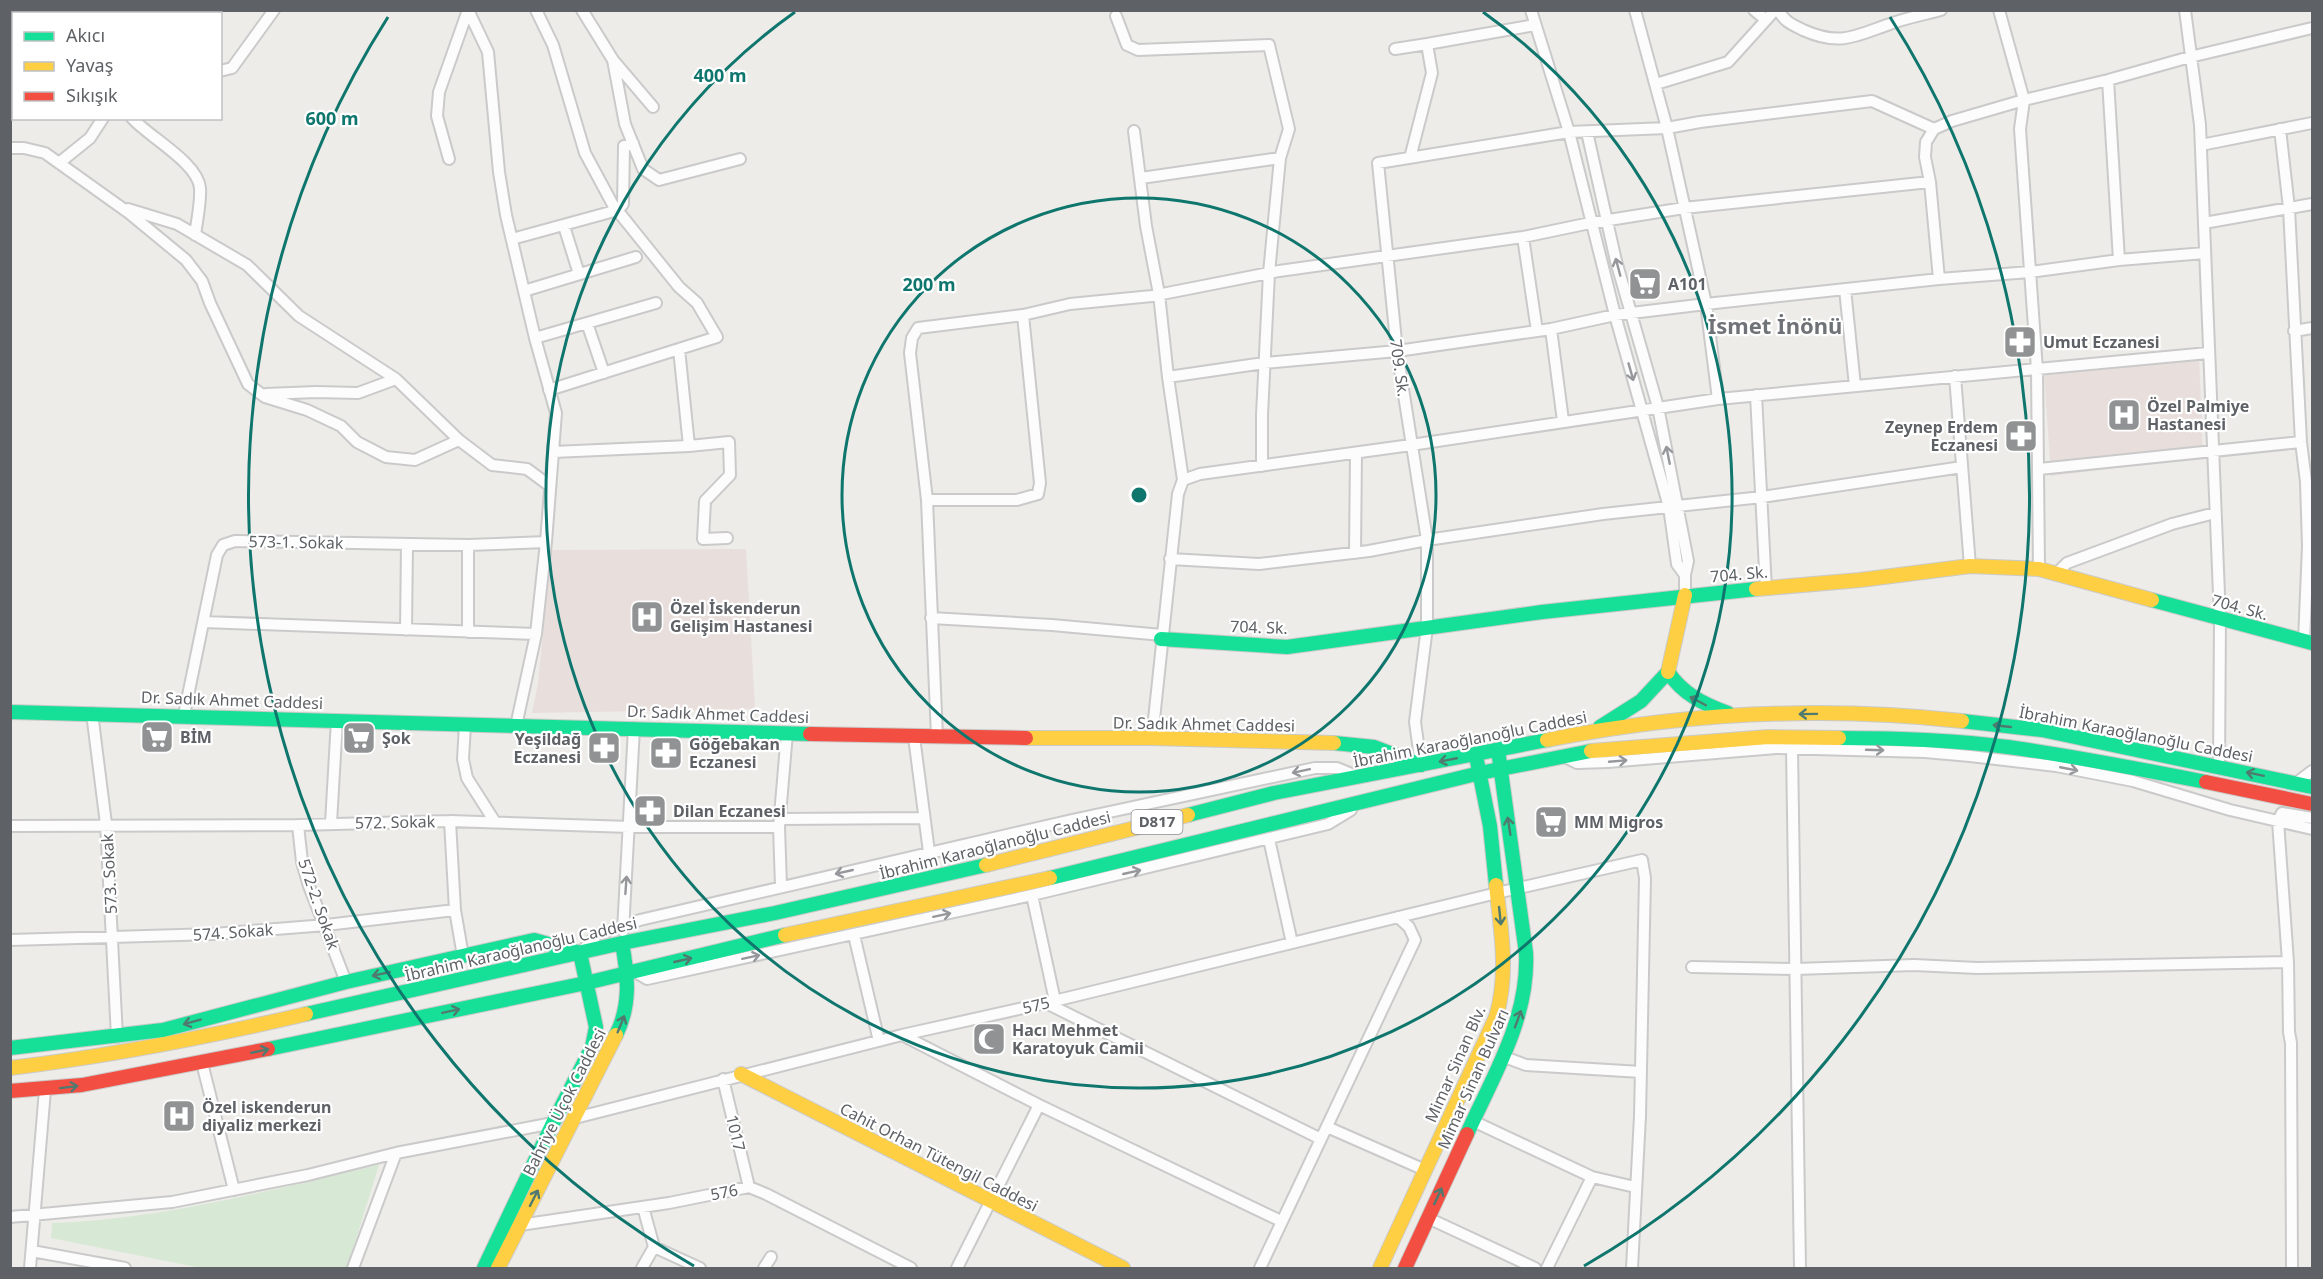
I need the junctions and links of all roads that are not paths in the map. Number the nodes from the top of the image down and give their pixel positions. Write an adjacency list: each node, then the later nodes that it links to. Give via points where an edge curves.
1 (274, 10): 20 (street, via 232,68)
2 (468, 10): 39 (street, via 439,92 437,116); 55 (street, via 488,52 499,172)
3 (536, 10): 48 (street, via 553,45 585,153)
4 (582, 10): 19 (street)
5 (1532, 10): 14 (street)
6 (1635, 10): 22 (street)
7 (1754, 10): 13 (street)
8 (1777, 10): 9 (street, via 1785,21 1817,36 1836,39 1855,38 1897,21); 13 (street)
9 (1941, 10)
10 (1999, 10): 23 (street)
11 (2185, 10): 18 (street)
12 (1116, 16): 37 (street, via 1127,45 1138,50 1269,45 1289,129)
13 (1766, 20): 22 (street, via 1728,62)
14 (1535, 25): 16 (street); 32 (street)
15 (2313, 28): 18 (street)
16 (1427, 44): 17 (street); 38 (street, via 1432,73)
17 (1395, 49)
18 (2190, 57): 21 (street); 35 (street)
19 (613, 60): 24 (street); 34 (street, via 625,124)
20 (222, 70)
21 (2108, 80): 23 (street); 59 (street)
22 (1656, 84): 28 (street)
23 (2024, 100): 29 (street); 60 (street, via 2020,129)
24 (652, 107)
25 (102, 120): 41 (street, via 90,138)
26 (134, 120): 53 (street, via 197,176 200,187)
27 (2313, 123): 30 (street)
28 (1668, 128): 29 (street, 709. Sk., via 1872,101); 33 (street, 709. Sk.); 46 (street)
29 (1934, 129): 43 (street, via 1926,142)
30 (2280, 129): 35 (street); 47 (street)
31 (1134, 131): 42 (street)
32 (1569, 132): 33 (street, 709. Sk.); 38 (street, 709. Sk.); 50 (street)
33 (1587, 132): 49 (street)
34 (633, 143): 40 (street, via 643,169 659,180); 48 (street, via 624,146 623,204)
35 (2200, 145): 51 (street)
36 (10, 148): 41 (street, via 45,153)
37 (1280, 158): 42 (street); 61 (street)
38 (1410, 158): 58 (street, 709. Sk., via 1378,162)
39 (449, 159)
40 (740, 159)
41 (59, 163): 45 (street)
42 (1141, 178): 66 (street)
43 (1930, 182): 46 (street); 63 (street)
44 (2313, 204): 47 (street)
45 (120, 207): 53 (street, via 177,224); 89 (street, via 186,260 202,281 248,384)
46 (1684, 208): 49 (street); 68 (street)
47 (2289, 208): 51 (street); 76 (street)
48 (618, 210): 52 (street); 78 (street, via 679,287 697,303 717,337)
49 (1607, 220): 50 (street); 69 (street, one-way to 49)
50 (1590, 223): 54 (street); 71 (street)
51 (2204, 223): 56 (street)
52 (564, 226): 55 (street); 62 (street)
53 (195, 235): 86 (street, via 247,265 299,316)
54 (1523, 237): 58 (street); 75 (street)
55 (512, 239): 65 (street)
56 (2205, 252): 59 (street); 80 (street)
57 (636, 256): 62 (street)
58 (1388, 257): 61 (street); 79 (street, 709. Sk.)
59 (2119, 260): 60 (street)
60 (2030, 272): 63 (street); 82 (street)
61 (1269, 273): 66 (street); 81 (street)
62 (579, 274): 65 (street)
63 (1939, 279): 64 (street)
64 (1845, 289): 68 (street); 87 (street)
65 (524, 291): 77 (street)
66 (1159, 294): 70 (street, via 1070,304); 85 (street)
67 (656, 303): 72 (street)
68 (1706, 304): 69 (street); 91 (street)
69 (1631, 313): 71 (street); 92 (street)
70 (1023, 315): 109 (street, via 918,328 912,339 910,353); 109 (street, via 1038,494 1017,500)
71 (1615, 315): 73 (street); 93 (street, one-way to 93)
72 (587, 323): 77 (street); 83 (street)
73 (1551, 328): 75 (street); 94 (street)
74 (2313, 328): 76 (street)
75 (1537, 331): 79 (street)
76 (2295, 331): 96 (street)
77 (535, 338): 88 (street)
78 (680, 349): 83 (street); 98 (street)
79 (1397, 351): 81 (street); 97 (street, 709. Sk.)
80 (2208, 353): 82 (street); 99 (street)
81 (1264, 363): 85 (street); 102 (street)
82 (2037, 370): 84 (street); 104 (street)
83 (604, 373): 88 (street)
84 (1955, 376): 87 (street); 103 (street)
85 (1168, 377): 105 (street)
86 (396, 379): 89 (street, via 358,393); 95 (street)
87 (1855, 386): 90 (street)
88 (549, 390): 100 (street, via 556,413)
89 (262, 394): 95 (street, via 341,426 357,442 386,457 415,460)
90 (1755, 395): 91 (street); 108 (street)
91 (1718, 399): 92 (street)
92 (1659, 407): 93 (street); 110 (street, one-way to 92)
93 (1642, 409): 94 (street); 110 (street)
94 (1563, 422): 97 (street)
95 (459, 440): 107 (street, via 492,465 527,470)
96 (2301, 442): 99 (street); 106 (street)
97 (1411, 445): 101 (street); 113 (street, 709. Sk.)
98 (689, 446): 100 (street); 112 (street, via 729,442 729,475 705,501 703,539)
99 (2212, 450): 104 (street); 111 (street)
100 (553, 452): 107 (street)
101 (1356, 453): 102 (street); 118 (street)
102 (1262, 466): 105 (street)
103 (1962, 467): 108 (street); 120 (street)
104 (2039, 469): 121 (street)
105 (1183, 480): 119 (street)
106 (2309, 480): 117 (street)
107 (550, 486): 114 (street)
108 (1762, 497): 110 (street); 123 (street)
109 (927, 500): 125 (street)
110 (1673, 507): 113 (street); 124 (street, via 1688,561)
111 (2216, 513): 122 (street, via 2183,520 2067,563); 126 (street)
112 (727, 538)
113 (1427, 540): 118 (street); 128 (street, 709. Sk.)
114 (546, 542): 116 (street, 573-1. Sokak); 131 (street)
115 (407, 544): 116 (street, 573-1. Sokak); 127 (street, 573-1. Sokak, via 235,541 223,545 217,555); 129 (street)
116 (468, 545): 130 (street)
117 (2310, 547): 133 (street)
118 (1355, 553): 119 (street, via 1258,564)
119 (1170, 559): 132 (street)
120 (1970, 566): 121 (main road, 704. Sk.); 123 (main road, 704. Sk.)
121 (2039, 569): 122 (main road, 704. Sk.)
122 (2055, 574): 126 (main road, 704. Sk.)
123 (1766, 589): 124 (main road, 704. Sk.)
124 (1686, 596): 128 (main road, 704. Sk.); 134 (main road)
125 (931, 618): 132 (street); 146 (street)
126 (2220, 619): 133 (main road, 704. Sk.); 153 (street)
127 (204, 622): 129 (street); 137 (street, 573-1. Sokak)
128 (1427, 627): 132 (main road, 704. Sk., via 1287,647); 152 (street, 709. Sk., via 1415,722)
129 (406, 630): 130 (street)
130 (468, 632): 131 (street)
131 (536, 634): 141 (street)
132 (1161, 637): 147 (street)
133 (2308, 642)
134 (1668, 672): 138 (main road, one-way to 134, via 1692,699); 144 (main road, via 1641,701)
135 (10, 711): 136 (main road, Dr. Sadık Ahmet Caddesi)
136 (92, 713): 137 (main road, Dr. Sadık Ahmet Caddesi); 168 (street, 573. Sokak)
137 (184, 716): 139 (main road, Dr. Sadık Ahmet Caddesi)
138 (1737, 716): 144 (main road, İbrahim Karaoğlanoğlu Caddesi / D817); 153 (main road, İbrahim Karaoğlanoğlu Caddesi / D817, one-way to 138, via 2042,730 1943,719 1834,713)
139 (337, 720): 140 (main road, Dr. Sadık Ahmet Caddesi); 169 (street)
140 (465, 725): 141 (main road, Dr. Sadık Ahmet Caddesi); 166 (street, via 467,778)
141 (516, 726): 142 (main road, Dr. Sadık Ahmet Caddesi)
142 (634, 728): 143 (main road, Dr. Sadık Ahmet Caddesi); 172 (street)
143 (787, 732): 145 (main road, Dr. Sadık Ahmet Caddesi); 167 (street)
144 (1591, 732): 149 (main road, İbrahim Karaoğlanoğlu Caddesi / D817)
145 (914, 737): 146 (main road, Dr. Sadık Ahmet Caddesi); 162 (street)
146 (937, 737): 147 (main road, Dr. Sadık Ahmet Caddesi)
147 (1152, 738): 152 (main road, Dr. Sadık Ahmet Caddesi, via 1376,745)
148 (1792, 749): 151 (street, one-way to 148, via 1577,763); 165 (street, one-way to 165, via 1925,752 2056,766 2133,781); 193 (street)
149 (1497, 750): 150 (main road, İbrahim Karaoğlanoğlu Caddesi / D817); 154 (main road, Mimar Sinan Bulvarı)
150 (1476, 754): 152 (main road, İbrahim Karaoğlanoğlu Caddesi / D817, one-way to 152); 156 (main road, Mimar Sinan Blv.)
151 (1561, 755): 154 (main road, İbrahim Karaoğlanoğlu Caddesi / D817); 161 (main road, İbrahim Karaoğlanoğlu Caddesi / D817, via 1641,745 1768,737 1886,738 2006,747 2126,766)
152 (1421, 765): 157 (main road, İbrahim Karaoğlanoğlu Caddesi / D817)
153 (2219, 766): 158 (main road, İbrahim Karaoğlanoğlu Caddesi / D817, one-way to 153)
154 (1501, 768): 156 (main road, İbrahim Karaoğlanoğlu Caddesi / D817); 177 (main road, Mimar Sinan Bulvarı, one-way to 154)
155 (2313, 771): 158 (street)
156 (1480, 773): 160 (main road, İbrahim Karaoğlanoğlu Caddesi / D817); 178 (main road, Mimar Sinan Blv.)
157 (1357, 777): 175 (street, one-way to 175, via 1337,768 1315,768); 187 (main road, İbrahim Karaoğlanoğlu Caddesi / D817, via 1266,795 913,882)
158 (2296, 783): 159 (main road, İbrahim Karaoğlanoğlu Caddesi / D817)
159 (2313, 787)
160 (1358, 803): 174 (street, via 1328,824); 194 (main road, İbrahim Karaoğlanoğlu Caddesi / D817, one-way to 160, via 1028,883)
161 (2313, 804)
162 (923, 818): 167 (street, 572. Sokak); 175 (street)
163 (2313, 818): 165 (street, via 2282,813)
164 (450, 821): 166 (street, 572. Sokak); 169 (street, 572. Sokak); 180 (street)
165 (2278, 821): 173 (street); 191 (street)
166 (495, 822): 172 (street, 572. Sokak)
167 (780, 823): 172 (street, 572. Sokak); 176 (street)
168 (106, 824): 170 (street, 572. Sokak); 171 (street, 572. Sokak); 185 (street, 573. Sokak)
169 (331, 824): 170 (street, 572. Sokak)
170 (298, 825): 182 (street, 572-2. Sokak, via 302,862)
171 (10, 826)
172 (630, 827): 183 (street, one-way to 172)
173 (2313, 829)
174 (1269, 839): 179 (street, one-way to 174); 188 (street)
175 (929, 852): 176 (street, one-way to 176)
176 (781, 886): 183 (street)
177 (1519, 888): 178 (street, 575); 202 (main road, Mimar Sinan Bulvarı, one-way to 177, via 1520,1016 1527,981); 205 (street, 575, via 1642,860 1645,878)
178 (1497, 893): 181 (street, 575); 217 (main road, Mimar Sinan Blv., one-way to 217, via 1505,972 1502,996 1493,1026)
179 (1032, 895): 184 (street, one-way to 179); 197 (street)
180 (455, 910): 182 (street, 574. Sokak); 190 (street)
181 (1398, 917): 188 (street, 575); 214 (street, via 1415,940)
182 (326, 925): 185 (street, 574. Sokak, via 214,934); 195 (street, 572-2. Sokak)
183 (623, 925): 187 (street); 189 (street, via 597,935)
184 (854, 935): 194 (street, one-way to 184, via 647,979); 200 (street)
185 (112, 936): 186 (street, 574. Sokak); 199 (street, 573. Sokak)
186 (10, 940)
187 (622, 943): 189 (main road, İbrahim Karaoğlanoğlu Caddesi / D817); 194 (main road, Bahriye Üçok Caddesi)
188 (1292, 943): 197 (street, 575)
189 (580, 953): 190 (main road, via 534,940); 196 (main road, Bahriye Üçok Caddesi); 204 (main road, İbrahim Karaoğlanoğlu Caddesi / D817, via 193,1040)
190 (463, 956): 195 (main road, one-way to 195)
191 (2288, 962): 193 (street); 250 (street)
192 (1692, 967): 193 (street)
193 (1796, 969): 249 (street)
194 (631, 972): 196 (main road, İbrahim Karaoğlanoğlu Caddesi / D817); 211 (main road, Bahriye Üçok Caddesi, one-way to 194, via 622,1023)
195 (346, 982): 199 (main road, one-way to 199, via 163,1030)
196 (586, 983): 203 (main road, İbrahim Karaoğlanoğlu Caddesi / D817, one-way to 196); 213 (main road, Bahriye Üçok Caddesi, via 594,1012 595,1036)
197 (1050, 1002): 198 (street, 575); 215 (street)
198 (902, 1035): 200 (street, 575); 210 (street)
199 (117, 1036): 201 (main road)
200 (879, 1041): 206 (street, 575)
201 (10, 1048)
202 (1502, 1056): 205 (street, via 1526,1065); 212 (main road, Mimar Sinan Bulvarı)
203 (202, 1063): 208 (main road, İbrahim Karaoğlanoğlu Caddesi / D817, one-way to 203); 221 (street)
204 (10, 1068)
205 (1641, 1072): 220 (street)
206 (741, 1074): 207 (street, 575); 222 (main road, Cahit Orhan Tütengil Caddesi)
207 (723, 1079): 211 (street, 575); 219 (street, 1017)
208 (45, 1090): 209 (main road, İbrahim Karaoğlanoğlu Caddesi / D817); 224 (street)
209 (10, 1091)
210 (1039, 1105): 222 (street); 227 (street)
211 (574, 1118): 228 (main road, Bahriye Üçok Caddesi, one-way to 211)
212 (1473, 1120): 218 (street); 226 (main road, Mimar Sinan Bulvarı, one-way to 212)
213 (553, 1123): 216 (street); 235 (main road, Bahriye Üçok Caddesi)
214 (1327, 1128): 215 (street); 217 (street)
215 (1321, 1139): 227 (street)
216 (396, 1153): 221 (street); 234 (street)
217 (1425, 1170): 244 (main road, Mimar Sinan Blv.)
218 (1592, 1177): 220 (street); 247 (street)
219 (749, 1187): 223 (street, 576); 240 (street, 576)
220 (1635, 1187): 248 (street)
221 (234, 1190): 224 (street, via 172,1202)
222 (991, 1202): 241 (street); 242 (main road, Cahit Orhan Tütengil Caddesi)
223 (643, 1207): 228 (street, 576); 229 (street)
224 (35, 1216): 225 (street); 230 (street)
225 (10, 1217)
226 (1428, 1218): 245 (main road, Mimar Sinan Bulvarı); 246 (street)
227 (1281, 1221): 243 (street)
228 (520, 1225): 236 (main road, Bahriye Üçok Caddesi)
229 (654, 1247): 237 (street); 238 (street)
230 (32, 1251): 232 (street); 233 (street)
231 (771, 1257): 239 (street)
232 (30, 1269)
233 (125, 1269)
234 (353, 1269)
235 (484, 1269)
236 (498, 1269)
237 (642, 1269)
238 (700, 1269)
239 (764, 1269)
240 (911, 1269)
241 (957, 1269)
242 (1123, 1269)
243 (1260, 1269)
244 (1380, 1269)
245 (1405, 1269)
246 (1535, 1269)
247 (1547, 1269)
248 (1632, 1269)
249 (1800, 1269)
250 (2292, 1269)

